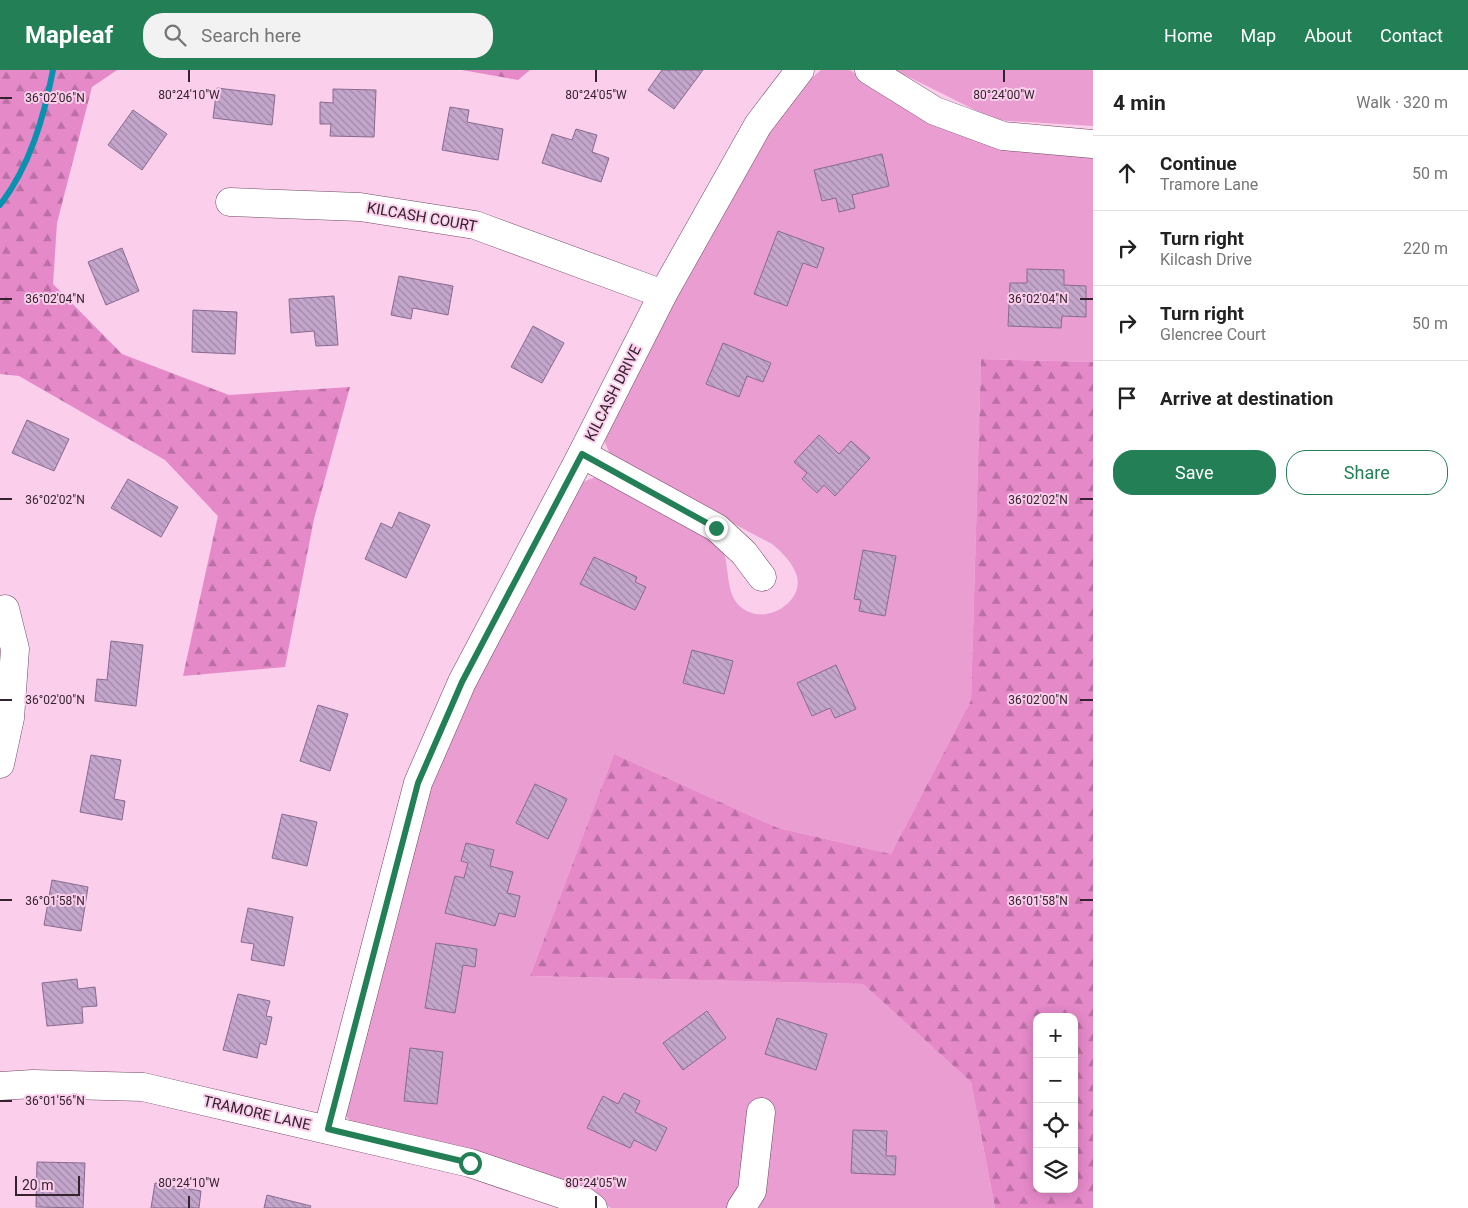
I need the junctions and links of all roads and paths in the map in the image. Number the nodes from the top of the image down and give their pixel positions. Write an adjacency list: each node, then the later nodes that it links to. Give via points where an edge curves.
1 (800, 70): 5 (street, KILCASH DRIVE, via 758,125)
2 (869, 70): 3 (street, via 935,110 1003,136)
3 (1093, 144)
4 (230, 202): 5 (street, KILCASH COURT, via 360,207 474,225)
5 (663, 294): 6 (street, KILCASH DRIVE)
6 (582, 454): 7 (street, via 716,528 744,553); 12 (street, KILCASH DRIVE, via 462,682 418,783)
7 (762, 577)
8 (5, 609): 9 (street, via 15,649 10,718)
9 (0, 764)
10 (0, 1086): 12 (street, TRAMORE LANE, via 143,1087)
11 (761, 1112): 14 (street, via 752,1191)
12 (328, 1129): 13 (street, TRAMORE LANE, via 470,1163 585,1202)
13 (593, 1208)
14 (741, 1208)

